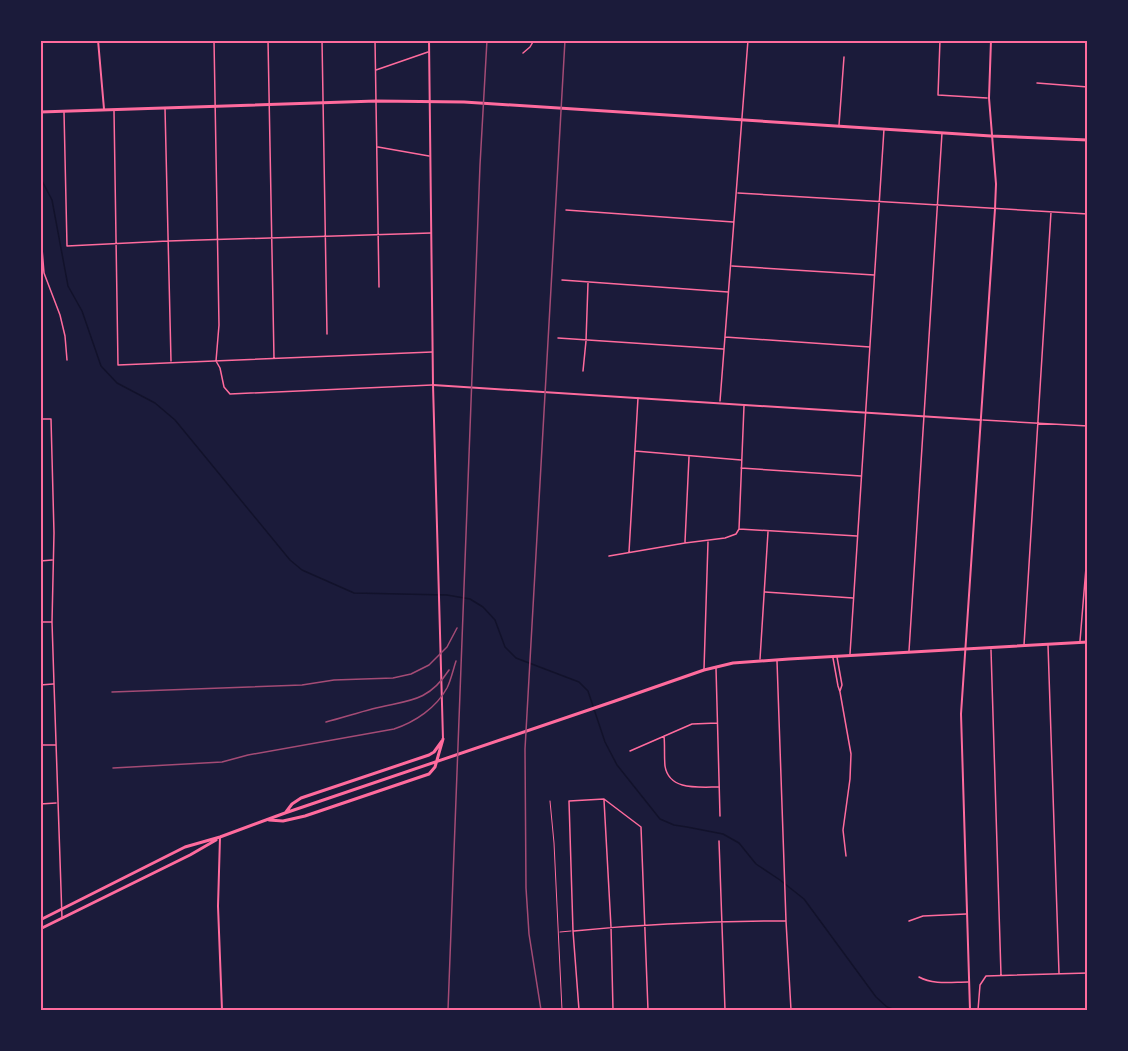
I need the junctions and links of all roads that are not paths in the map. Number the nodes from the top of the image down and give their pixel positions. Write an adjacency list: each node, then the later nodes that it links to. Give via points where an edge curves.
1 (98, 40): 23 (main road)
2 (214, 40): 21 (street)
3 (268, 40): 20 (street)
4 (322, 40): 19 (street)
5 (375, 40): 14 (street)
6 (429, 40): 11 (main road)
7 (534, 40): 12 (street)
8 (748, 40): 27 (street)
9 (940, 40): 17 (street, via 938,95)
10 (991, 40): 17 (main road)
11 (429, 52): 14 (street); 34 (main road)
12 (523, 53)
13 (844, 57): 28 (street)
14 (376, 70): 18 (street)
15 (1037, 83): 16 (street)
16 (1088, 87)
17 (989, 98): 31 (main road)
18 (376, 101): 19 (main road); 27 (main road, via 464,102); 33 (street)
19 (323, 102): 20 (main road); 46 (street)
20 (270, 104): 21 (main road); 47 (street)
21 (216, 105): 22 (main road); 48 (street)
22 (165, 107): 24 (main road); 49 (street)
23 (104, 109): 24 (main road); 25 (main road)
24 (114, 109): 50 (street)
25 (64, 111): 26 (main road); 50 (street, via 66,246)
26 (40, 112)
27 (743, 119): 28 (main road); 35 (street)
28 (839, 126): 29 (main road)
29 (885, 128): 30 (main road); 36 (street)
30 (942, 132): 31 (main road); 37 (street)
31 (991, 136): 32 (main road); 38 (main road)
32 (1088, 140)
33 (377, 147): 34 (street); 45 (street)
34 (431, 156): 44 (main road)
35 (737, 193): 36 (street); 42 (street)
36 (880, 202): 37 (street); 53 (street)
37 (938, 206): 38 (street); 75 (street)
38 (995, 209): 40 (street); 77 (main road)
39 (566, 210): 42 (street)
40 (1051, 212): 41 (street); 78 (street)
41 (1088, 214)
42 (734, 222): 51 (street)
43 (40, 224): 52 (street)
44 (431, 233): 45 (street); 64 (main road)
45 (379, 234): 46 (street); 56 (street)
46 (326, 236): 47 (street); 58 (street)
47 (272, 238): 48 (street); 65 (street)
48 (218, 240): 49 (street); 67 (street)
49 (168, 241): 50 (street); 68 (street)
50 (116, 244): 68 (street, via 118,365)
51 (731, 266): 53 (street); 57 (street)
52 (42, 270): 66 (street, via 60,315)
53 (875, 275): 62 (street)
54 (562, 280): 55 (street)
55 (588, 282): 57 (street); 61 (street)
56 (380, 287)
57 (729, 292): 59 (street)
58 (327, 334)
59 (725, 337): 62 (street); 63 (street)
60 (558, 338): 61 (street)
61 (586, 341): 63 (street); 69 (street)
62 (870, 347): 74 (street)
63 (724, 349): 72 (street)
64 (433, 352): 65 (street); 70 (main road)
65 (274, 358): 67 (street)
66 (67, 360)
67 (216, 361): 68 (street); 70 (street, via 224,387 230,393)
68 (171, 363)
69 (583, 371)
70 (433, 385): 71 (main road); 117 (main road)
71 (638, 398): 72 (main road); 80 (street)
72 (720, 403): 73 (main road)
73 (745, 405): 74 (main road); 82 (street)
74 (866, 414): 75 (main road); 84 (street)
75 (924, 417): 77 (main road); 105 (street)
76 (40, 419): 93 (street, via 51,419)
77 (982, 420): 78 (street); 104 (main road)
78 (1038, 423): 79 (street); 102 (street)
79 (1088, 426)
80 (635, 451): 81 (street); 91 (street)
81 (689, 456): 82 (street); 89 (street)
82 (742, 460): 83 (street)
83 (741, 468): 84 (street); 85 (street)
84 (862, 477): 87 (street)
85 (739, 529): 86 (street); 88 (street, via 736,534)
86 (768, 531): 87 (street); 95 (street)
87 (858, 537): 96 (street)
88 (708, 541): 89 (street); 111 (street)
89 (685, 543): 91 (street)
90 (1088, 543): 99 (street)
91 (629, 552): 92 (street)
92 (609, 556)
93 (53, 560): 94 (street); 98 (street)
94 (40, 561)
95 (764, 592): 96 (street); 109 (street)
96 (854, 598): 106 (street)
97 (40, 622): 98 (street)
98 (52, 622): 112 (street)
99 (1080, 642): 100 (main road); 101 (main road)
100 (1088, 642)
101 (1048, 644): 102 (main road); 145 (street)
102 (1024, 645): 103 (main road)
103 (991, 646): 104 (main road); 146 (street)
104 (966, 648): 105 (main road); 133 (main road, via 961,714)
105 (909, 651): 106 (main road)
106 (850, 654): 107 (main road)
107 (835, 656): 108 (main road); 114 (street); 114 (street)
108 (777, 660): 109 (main road); 137 (street)
109 (760, 661): 110 (main road)
110 (716, 667): 111 (main road); 115 (street)
111 (704, 670): 126 (main road)
112 (54, 684): 113 (street); 119 (street)
113 (40, 685)
114 (840, 692): 131 (street, via 851,754 843,830)
115 (718, 723): 116 (street, via 692,724); 121 (street)
116 (664, 736): 120 (street); 121 (street, via 669,777 686,787)
117 (443, 739): 126 (main road, via 429,755 301,798); 128 (main road, via 429,774 305,816)
118 (40, 745): 119 (street)
119 (56, 745): 124 (street)
120 (630, 750)
121 (719, 787): 127 (street)
122 (604, 799): 139 (street, via 641,827); 140 (street); 142 (street, via 569,801)
123 (550, 801): 143 (lane)
124 (57, 803): 125 (street); 132 (street)
125 (40, 804)
126 (285, 813): 128 (main road)
127 (720, 816)
128 (267, 820): 129 (main road)
129 (220, 837): 132 (main road, via 185,847); 134 (main road); 149 (main road)
130 (719, 842): 136 (street)
131 (846, 856)
132 (62, 909): 134 (street); 135 (main road)
133 (967, 914): 138 (street, via 923,916); 148 (main road)
134 (62, 919): 141 (main road)
135 (40, 920)
136 (722, 921): 137 (street); 139 (street); 154 (street)
137 (786, 921): 155 (street)
138 (909, 921)
139 (646, 924): 140 (street); 153 (street)
140 (612, 927): 142 (street); 152 (street)
141 (40, 930)
142 (573, 931): 143 (lane); 151 (street)
143 (558, 932): 150 (lane)
144 (1088, 973): 145 (street)
145 (1059, 974): 146 (street)
146 (1001, 975): 157 (street, via 986,976 980,985)
147 (919, 977): 148 (street, via 937,982)
148 (969, 982): 156 (main road)
149 (222, 1011)
150 (562, 1011)
151 (579, 1011)
152 (613, 1011)
153 (648, 1011)
154 (724, 1011)
155 (791, 1011)
156 (970, 1011)
157 (978, 1011)

